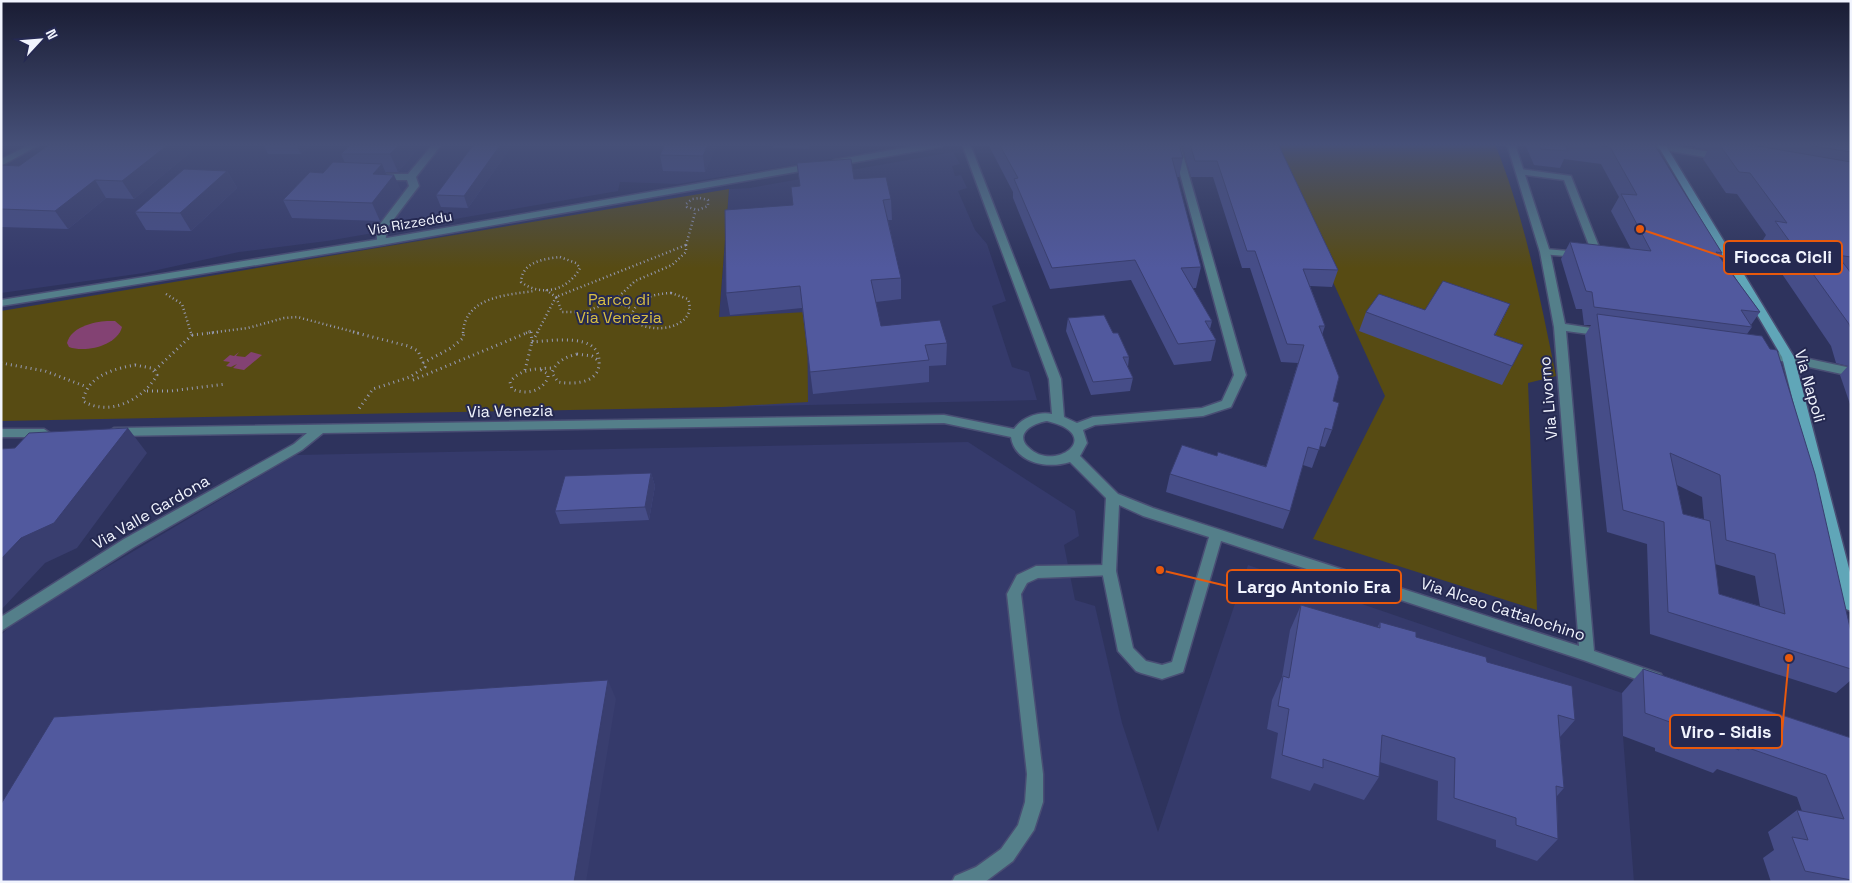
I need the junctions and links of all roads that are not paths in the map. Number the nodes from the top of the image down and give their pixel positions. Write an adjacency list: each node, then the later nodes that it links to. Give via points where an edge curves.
1 (414, 185): 8 (street, via 382,228)
2 (705, 185): 8 (street, Via Rizzeddu)
3 (982, 185): 16 (street, via 1055,379)
4 (1187, 185): 17 (street, via 1240,376 1227,404 1203,412 1093,421)
5 (1525, 185): 9 (street, Via Livorno)
6 (1571, 185): 9 (street, via 1598,257)
7 (1686, 185): 14 (main road, Via Napoli)
8 (381, 242): 10 (street, Via Rizzeddu)
9 (1545, 252): 11 (street, Via Livorno)
10 (1, 303)
11 (1560, 327): 12 (street); 29 (street, Via Livorno)
12 (1619, 335)
13 (1747, 351): 14 (street)
14 (1788, 356): 15 (street); 27 (main road, Via Napoli)
15 (1851, 372)
16 (1058, 418): 17 (street); 22 (street, via 1042,417 1027,421)
17 (1076, 428): 23 (street, via 1082,443)
18 (319, 430): 19 (street, Via Venezia); 22 (street, Via Venezia, via 944,419); 28 (street, Via Valle Gardona, via 298,447 129,543)
19 (100, 432)
20 (1, 433): 21 (street)
21 (61, 433)
22 (1017, 434): 23 (street, via 1022,449 1035,458 1052,461)
23 (1072, 456): 24 (street, Via Alceo Cattalochino)
24 (1113, 497): 25 (street, Via Alceo Cattalochino); 26 (street)
25 (1216, 535): 26 (street, via 1178,668 1162,672 1141,666 1126,651); 29 (street, Via Alceo Cattalochino)
26 (1109, 571): 31 (street, via 1036,572 1022,579 1014,594 1035,774 1034,802 1025,830 1007,855 982,874)
27 (1851, 605)
28 (1, 625)
29 (1587, 654): 30 (street, Via Alceo Cattalochino)
30 (1672, 685)
31 (961, 882)

